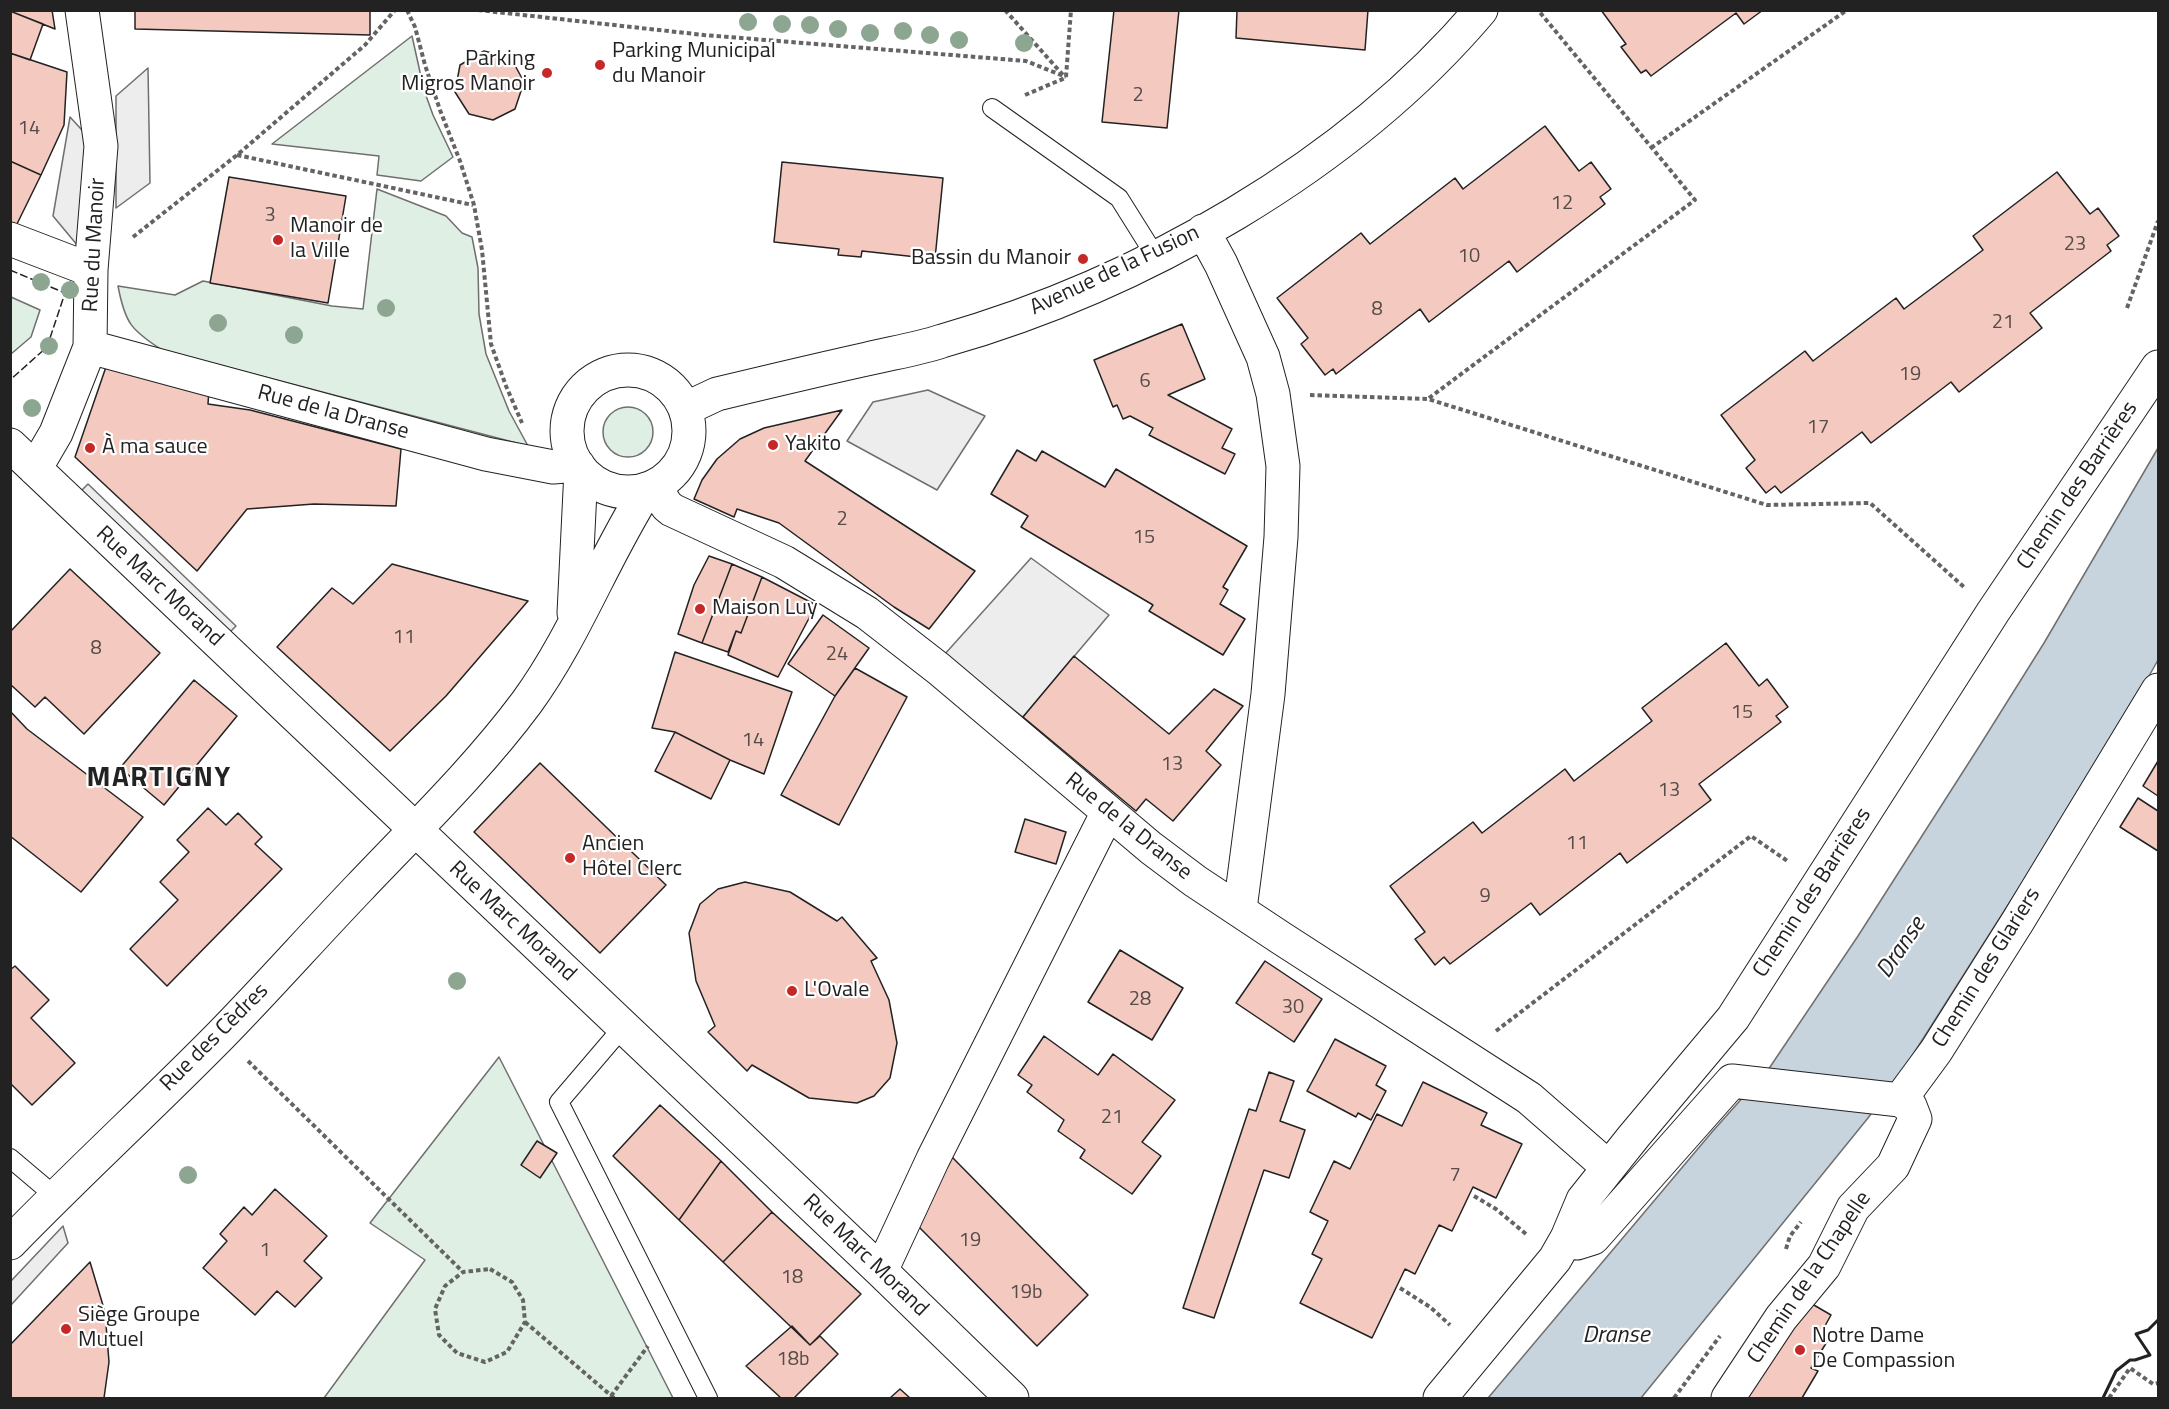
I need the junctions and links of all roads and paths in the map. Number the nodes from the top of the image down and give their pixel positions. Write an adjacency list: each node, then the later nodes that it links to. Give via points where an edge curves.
1 (82, 10): 19 (street, Rue du Manoir, via 101,147)
2 (395, 10): 13 (path, via 365,45)
3 (407, 10): 14 (path)
4 (478, 10): 10 (path, via 704,35 1026,61)
5 (1005, 10): 10 (path)
6 (1071, 10): 10 (path)
7 (1481, 10): 16 (street, Avenue de la Fusion, via 1434,62 1347,136 1287,180)
8 (1538, 10): 12 (path)
9 (1847, 10): 12 (path)
10 (1066, 77): 11 (path)
11 (992, 108): 18 (lane, via 1119,198)
12 (1651, 148): 24 (path, via 1695,200)
13 (237, 155): 14 (path); 19 (path)
14 (474, 205): 26 (path, via 491,344)
15 (2158, 221): 20 (path)
16 (1203, 231): 18 (street, Avenue de la Fusion); 23 (street, via 1263,357)
17 (10, 239): 19 (street)
18 (1156, 257): 25 (street, Avenue de la Fusion, via 1065,298 941,342 717,394)
19 (91, 270): 21 (street, Rue du Manoir)
20 (2127, 308)
21 (90, 346): 28 (street, Rue de la Dranse, via 486,454); 29 (street, Rue du Manoir, via 57,433)
22 (2158, 367): 31 (street, Chemin des Barrières)
23 (1273, 394): 24 (path); 37 (street, via 1283,466 1281,537 1268,694)
24 (1428, 399): 31 (path, via 1767,505 1870,503)
25 (685, 409): 28 (street, via 669,387 646,374 619,371 594,381 578,397 569,417 570,451); 30 (street, via 689,431 681,462 667,479)
26 (527, 432)
27 (10, 445): 29 (street, Rue Marc Morand)
28 (579, 468): 30 (street, via 594,482 610,489 629,492); 32 (street)
29 (35, 469): 35 (street, Rue Marc Morand)
30 (651, 488): 32 (street, via 630,517); 34 (street, Rue de la Dranse, via 672,510 784,562 867,613)
31 (1993, 612): 36 (street, Chemin des Barrières)
32 (574, 624): 35 (street, via 547,673 509,726)
33 (2158, 690): 41 (street, Chemin des Glariers, via 2018,921 1936,1051)
34 (1108, 812): 37 (street, Rue de la Dranse, via 1151,848); 49 (street)
35 (415, 829): 38 (street, Rue Marc Morand); 44 (street, Rue des Cèdres, via 220,1036)
36 (1819, 883): 39 (path, via 1751,836); 43 (street, Chemin des Barrières, via 1733,1018)
37 (1240, 909): 39 (street, Rue de la Dranse)
38 (623, 1027): 49 (street, Rue Marc Morand); 52 (lane, via 559,1102)
39 (1464, 1055): 43 (street, Rue de la Dranse, via 1529,1098)
40 (247, 1061): 50 (path)
41 (1900, 1100): 46 (street, via 1732,1081 1593,1238 1577,1243); 60 (street, Chemin de la Chapelle, via 1910,1106 1915,1119 1893,1166 1853,1208 1830,1255 1781,1318)
42 (10, 1158): 44 (lane)
43 (1608, 1167): 46 (street, Chemin des Barrières, via 1583,1200)
44 (55, 1196): 48 (street, Rue des Cèdres)
45 (1474, 1196): 47 (path)
46 (1567, 1238): 59 (street, Chemin des Barrières, via 1555,1259)
47 (1532, 1240)
48 (10, 1243)
49 (881, 1270): 58 (street, Rue Marc Morand)
50 (463, 1272): 53 (path, via 490,1269 512,1282 523,1300); 53 (path, via 445,1286 435,1309 439,1335 457,1353 485,1362 507,1352)
51 (1400, 1288): 54 (path)
52 (668, 1319): 56 (path); 57 (lane)
53 (525, 1322): 56 (path)
54 (1456, 1330)
55 (2158, 1383): 61 (path, via 2152,1384 2130,1368)
56 (613, 1397)
57 (708, 1398)
58 (1012, 1398)
59 (1440, 1398)
60 (1728, 1398)
61 (2109, 1398)

